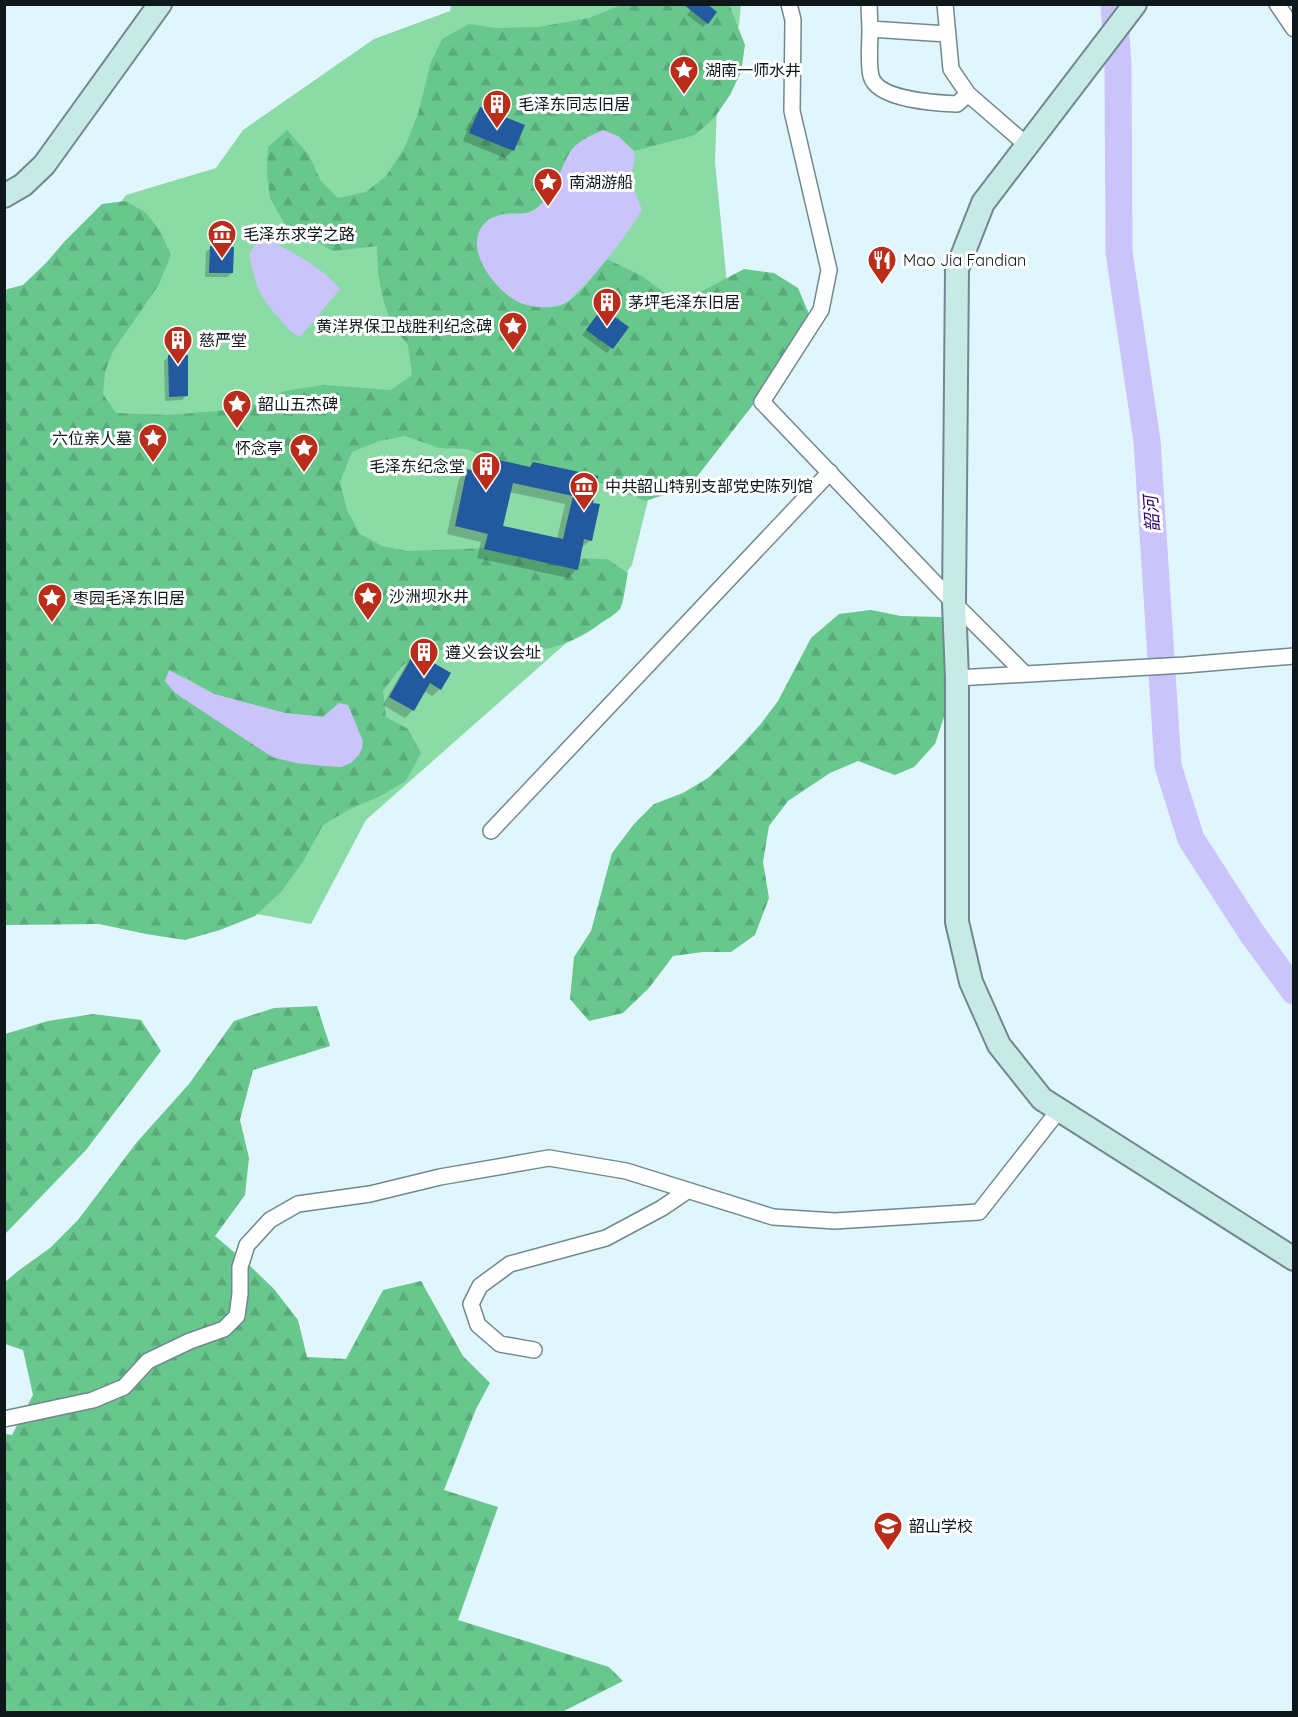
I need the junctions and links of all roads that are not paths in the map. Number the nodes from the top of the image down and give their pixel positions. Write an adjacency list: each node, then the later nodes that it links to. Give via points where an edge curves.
1 (160, 4): 12 (main road, via 44,165)
2 (789, 4): 13 (street, via 793,20 792,111 829,270 821,310 762,402)
3 (869, 4): 7 (street)
4 (945, 4): 9 (street)
5 (1135, 4): 11 (main road)
6 (1277, 4): 8 (street)
7 (870, 29): 9 (street); 10 (street, via 871,76 877,87 931,103 957,104)
8 (1293, 29)
9 (947, 34): 10 (street, via 951,69)
10 (968, 94): 11 (street)
11 (1028, 146): 14 (main road, via 983,203 957,268)
12 (4, 196)
13 (830, 472): 14 (street); 18 (street)
14 (954, 603): 16 (street); 17 (main road)
15 (1293, 656): 16 (street)
16 (1025, 674): 17 (street)
17 (957, 678): 19 (main road, via 957,922 965,960 999,1046 1042,1099)
18 (491, 831)
19 (1059, 1110): 20 (street, via 979,1212 835,1221 773,1217); 21 (main road)
20 (687, 1191): 22 (street, via 606,1238 510,1264 480,1286 471,1304 478,1325 501,1344); 23 (street, via 626,1171 549,1158 370,1194 298,1204 270,1220 247,1245 240,1267 237,1316 224,1329 148,1361 123,1387 93,1400)
21 (1293, 1259)
22 (534, 1350)
23 (4, 1419)

